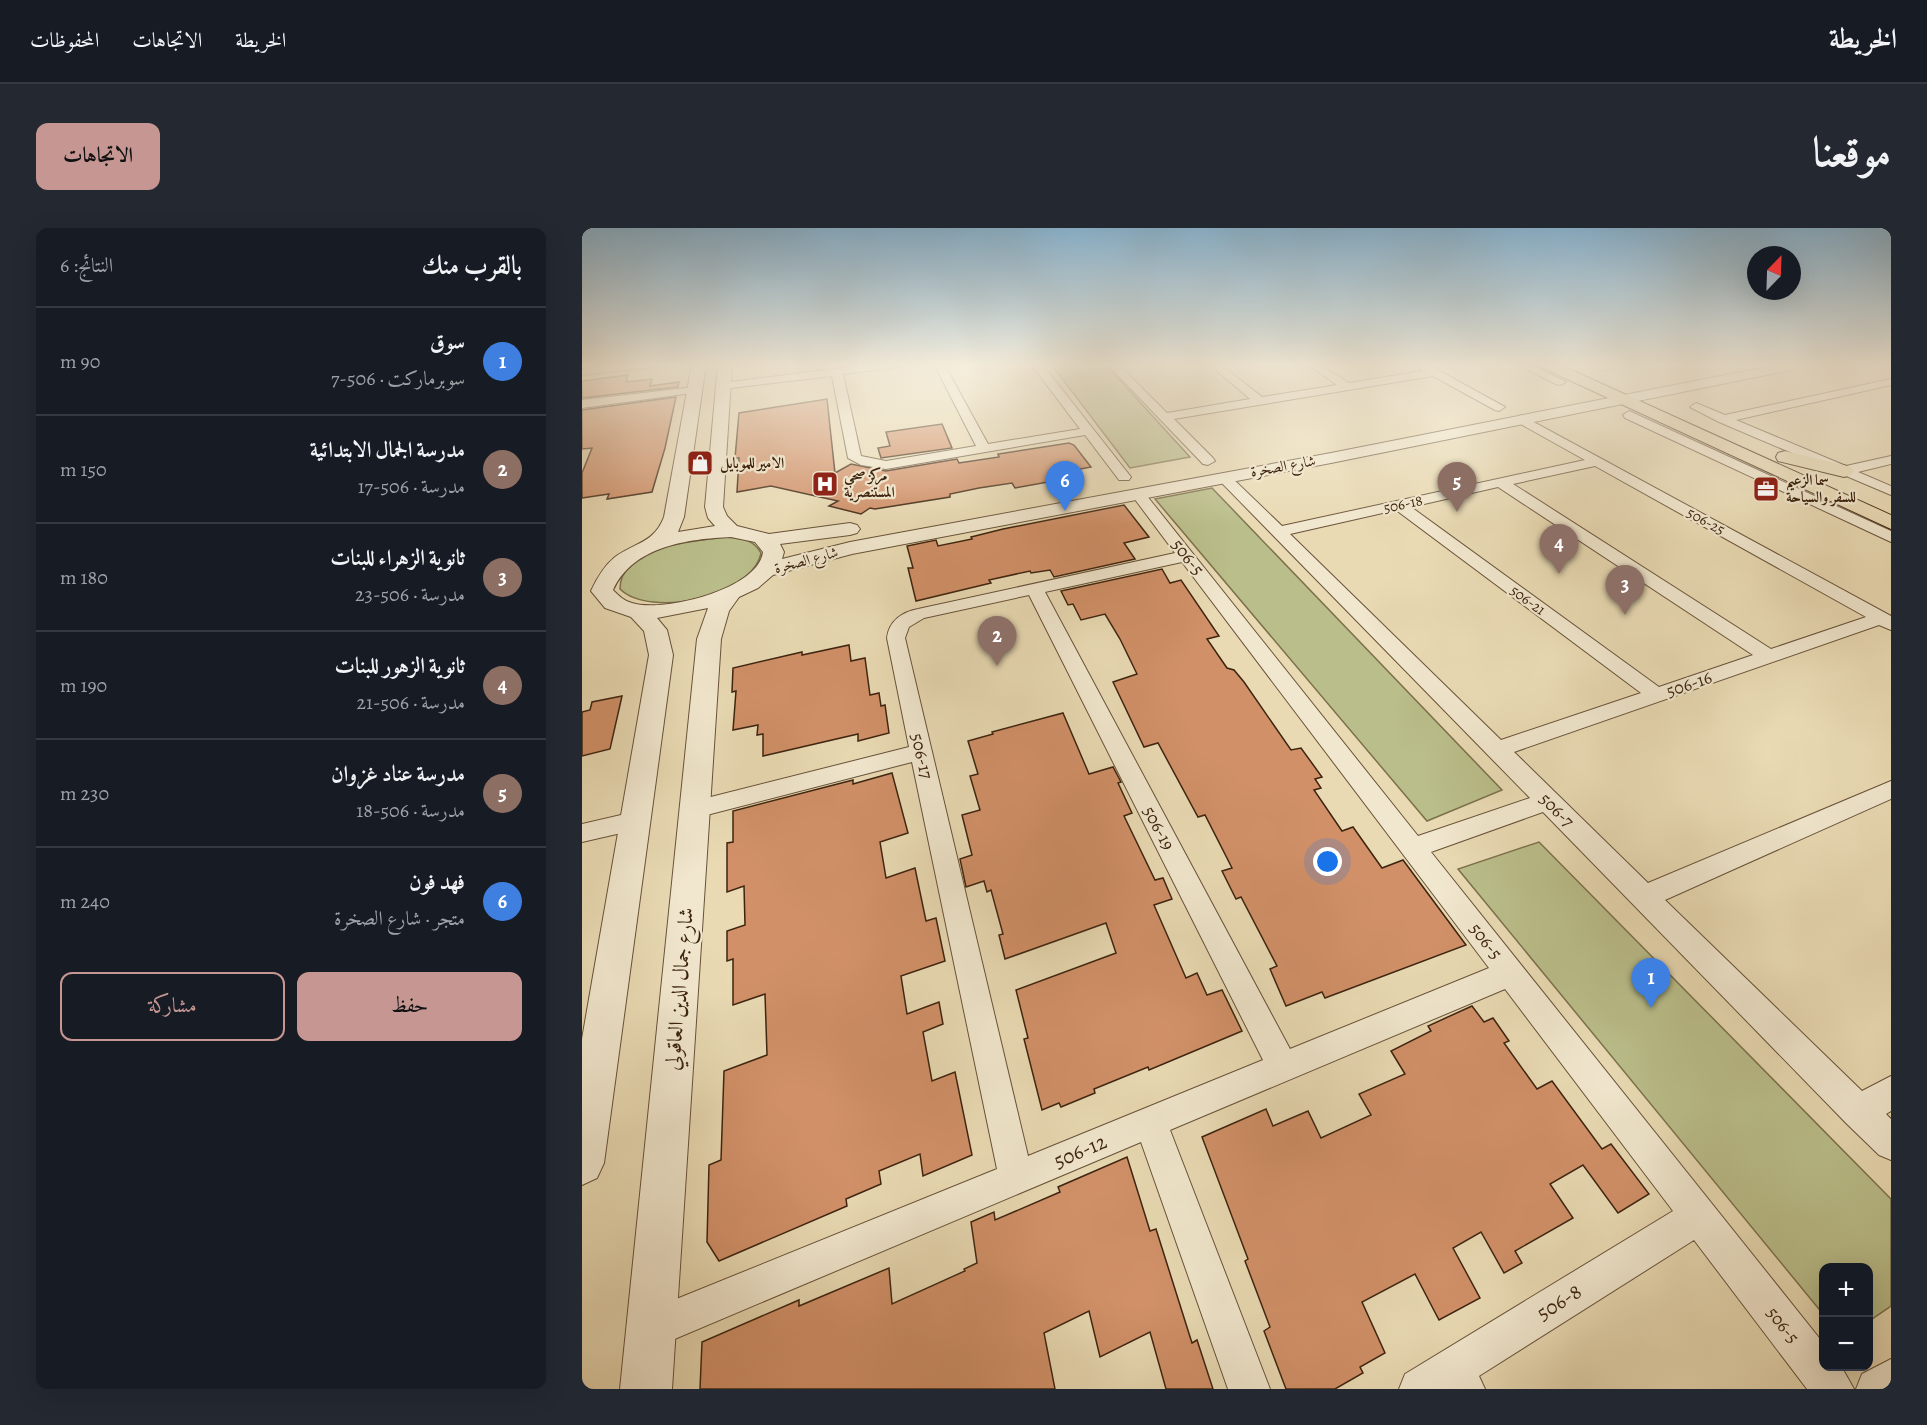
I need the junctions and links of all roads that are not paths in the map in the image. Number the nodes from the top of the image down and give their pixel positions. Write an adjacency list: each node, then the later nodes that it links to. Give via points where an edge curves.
1 (691, 418): 36 (street, via 675,517)
2 (721, 418): 32 (street, via 714,507 718,518)
3 (847, 418): 15 (street, via 855,458 866,462 886,465)
4 (968, 418): 15 (street)
5 (1078, 418): 13 (street, 506-5)
6 (1166, 418): 21 (street, 506-7)
7 (1521, 418): 16 (street, شارع الصخرة); 19 (street, 506-25)
8 (1660, 418): 26 (street)
9 (1672, 418): 17 (main road)
10 (1692, 418): 17 (main road)
11 (1727, 418): 12 (street)
12 (1723, 419): 22 (street)
13 (1088, 431): 15 (street); 24 (street, 506-5)
14 (1312, 442): 16 (street)
15 (984, 448)
16 (1331, 458): 21 (street, شارع الصخرة)
17 (1774, 460): 22 (main road); 26 (main road, via 1771,474); 29 (main road); 30 (main road)
18 (1891, 460): 22 (street)
19 (1598, 461): 25 (street, 506-18); 46 (street, 506-25)
20 (1187, 465): 21 (street, شارع الصخرة)
21 (1217, 466): 24 (street, شارع الصخرة); 33 (street, 506-7)
22 (1844, 471): 27 (street)
23 (1101, 481): 24 (street, شارع الصخرة)
24 (1136, 481): 37 (street, 506-5); 39 (street, شارع الصخرة)
25 (1501, 483): 28 (street, 506-18); 47 (street)
26 (1785, 487): 34 (street)
27 (1891, 491)
28 (1400, 505): 33 (street, 506-18); 48 (street, 506-21)
29 (1891, 505)
30 (1891, 523)
31 (866, 526): 35 (street, شارع الصخرة)
32 (731, 531): 35 (street); 36 (street, via 694,534)
33 (1278, 531): 49 (street, 506-7)
34 (1891, 537)
35 (766, 540): 39 (street, via 773,549 773,559)
36 (655, 545): 38 (street)
37 (1186, 556): 41 (street, 506-17); 56 (street, 506-5)
38 (614, 568): 40 (street); 43 (street, via 604,579 602,591)
39 (766, 570): 42 (street)
40 (593, 573)
41 (1034, 588): 50 (street, 506-17, via 918,614 896,629); 59 (street, 506-19)
42 (730, 594): 45 (street, via 684,608); 53 (street, شارع جمال الدين العاقولي, via 718,611 709,639)
43 (607, 600): 44 (street); 45 (street)
44 (582, 605)
45 (638, 611): 54 (street, via 655,630 661,655)
46 (1886, 621): 47 (street, 506-16)
47 (1769, 657): 48 (street, 506-16)
48 (1657, 695): 49 (street, 506-16)
49 (1496, 750): 52 (street, 506-7)
50 (921, 752): 53 (street); 65 (street, 506-17)
51 (1891, 789): 57 (street)
52 (1548, 801): 56 (street); 57 (street, 506-7)
53 (695, 809): 67 (street, شارع جمال الدين العاقولي)
54 (634, 821): 55 (street); 64 (street)
55 (582, 833)
56 (1413, 848): 58 (street, 506-5)
57 (1644, 897): 61 (street, 506-7)
58 (1510, 973): 59 (street, 506-12); 66 (street, 506-5)
59 (1283, 1067): 62 (street, 506-12)
60 (1891, 1092): 61 (street)
61 (1859, 1112): 63 (street, 506-7)
62 (1150, 1122): 65 (street, 506-12); 71 (street)
63 (1891, 1143)
64 (582, 1163)
65 (1016, 1178): 67 (street, 506-12)
66 (1699, 1216): 68 (street, 506-8); 73 (street, 506-5)
67 (651, 1329): 70 (street, شارع جمال الدين العاقولي)
68 (1459, 1379): 72 (street, 506-8)
69 (1891, 1379): 74 (street)
70 (646, 1389)
71 (1249, 1389)
72 (1420, 1389)
73 (1833, 1389)
74 (1877, 1389)

